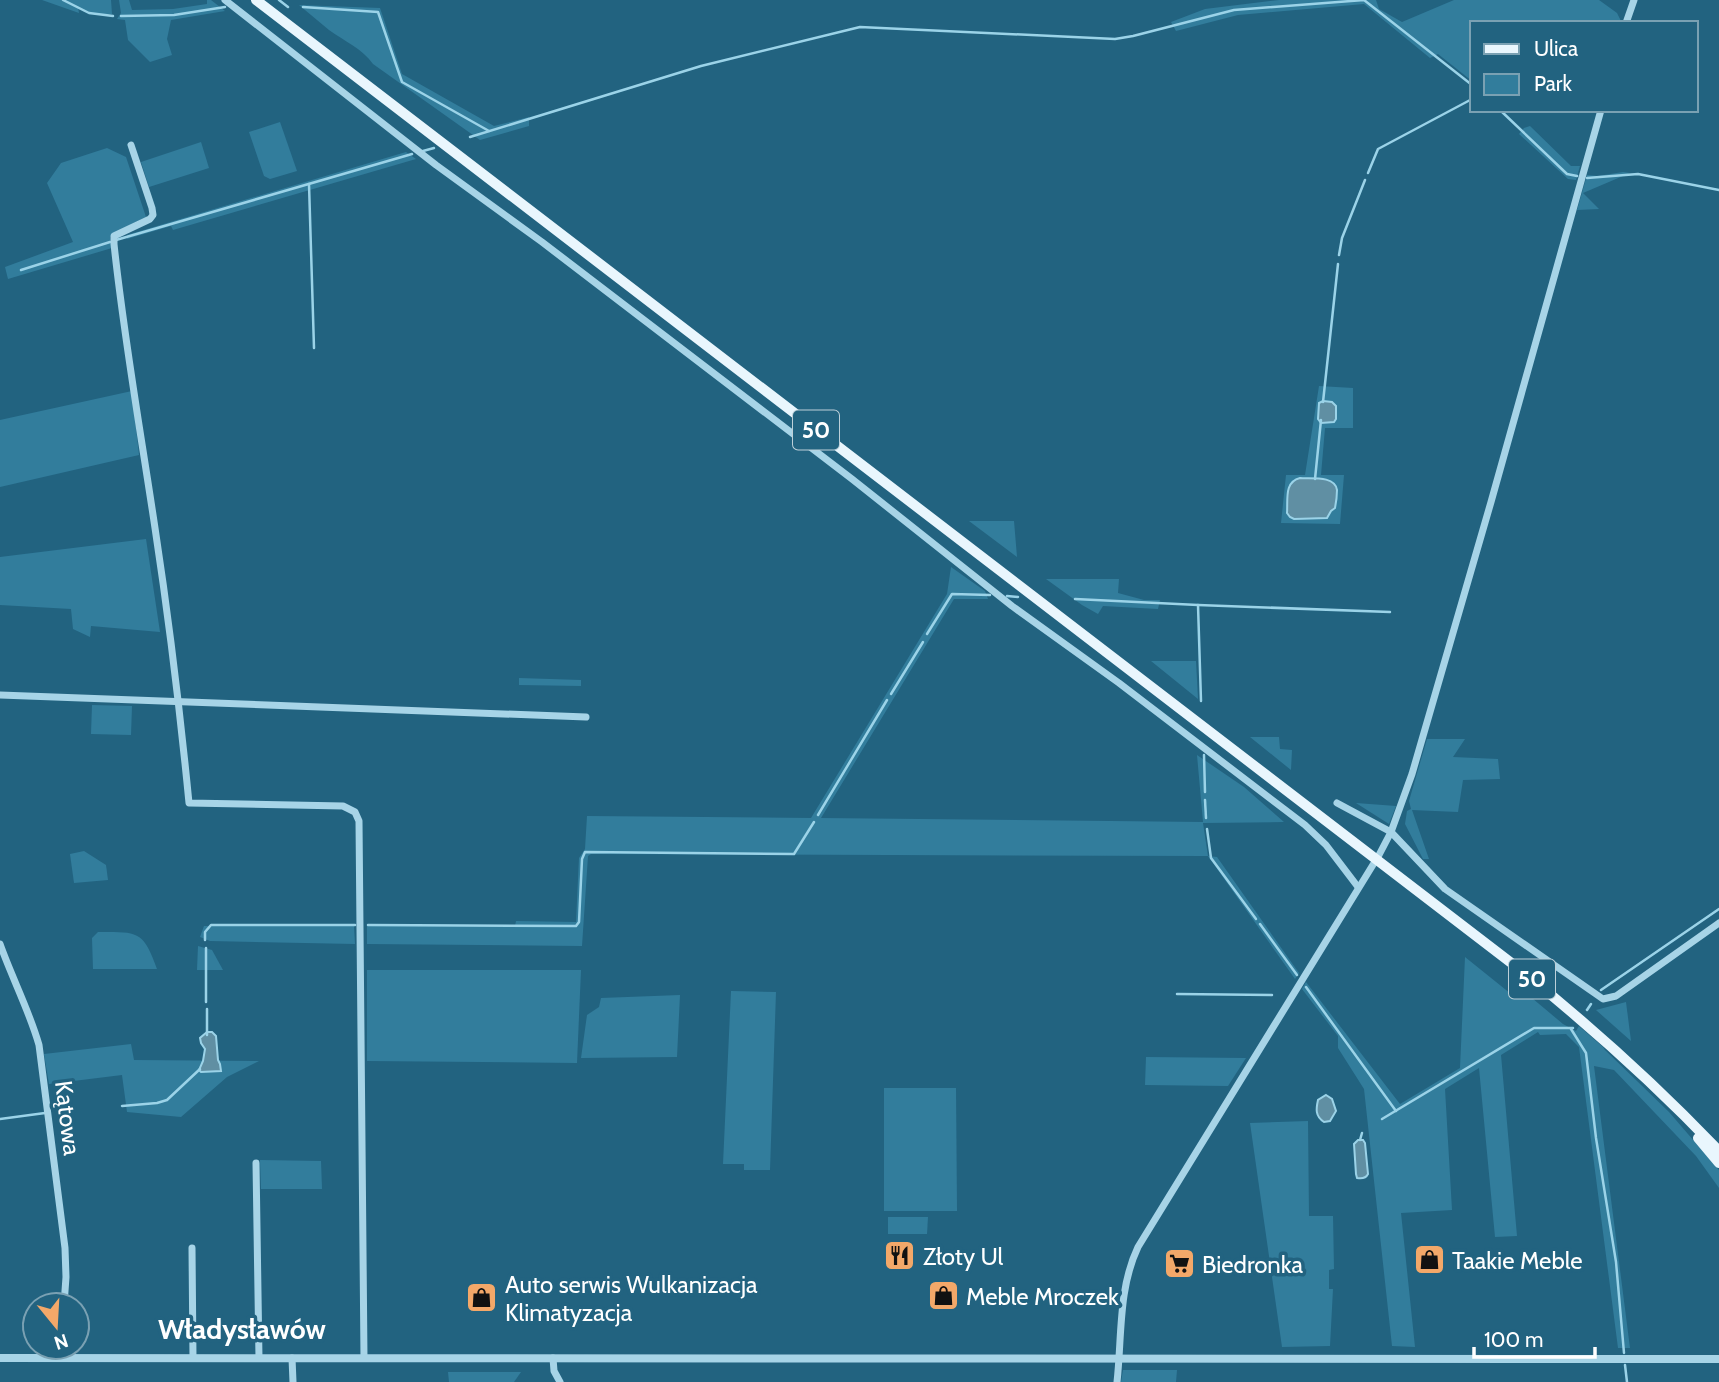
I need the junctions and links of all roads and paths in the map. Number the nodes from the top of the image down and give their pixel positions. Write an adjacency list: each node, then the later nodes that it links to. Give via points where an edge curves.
1 (225, 0): 13 (street, via 1012,606 1294,817 1326,845)
2 (256, 0): 12 (main road, 50)
3 (1634, 0): 4 (street)
4 (1627, 21)
5 (1600, 112): 11 (street, via 1416,761)
6 (131, 145): 8 (street, via 153,215 114,236 114,244)
7 (0, 695): 8 (street)
8 (179, 702): 9 (street); 28 (street, via 189,803 343,806 355,812 359,821)
9 (586, 717)
10 (1337, 803): 11 (street)
11 (1391, 832): 12 (street); 14 (street, via 1445,889 1603,999 1616,996)
12 (1376, 859): 13 (street); 16 (main road, 50, via 1572,1012)
13 (1358, 887): 30 (street, via 1138,1247 1127,1276)
14 (1719, 923)
15 (0, 944): 21 (street, Kątowa, via 39,1045 65,1248)
16 (1678, 1110): 17 (main road, 50); 19 (main road, 50)
17 (1719, 1151)
18 (256, 1163): 26 (street)
19 (1719, 1163)
20 (192, 1248): 25 (street)
21 (65, 1291)
22 (0, 1358): 23 (street)
23 (21, 1358)
24 (91, 1358): 25 (street)
25 (193, 1358): 26 (street)
26 (259, 1358): 27 (street)
27 (292, 1358): 28 (street); 32 (street)
28 (363, 1358): 29 (street)
29 (553, 1358): 30 (street); 33 (street)
30 (1118, 1359): 31 (street); 34 (street)
31 (1719, 1359)
32 (293, 1382)
33 (560, 1382)
34 (1116, 1382)

